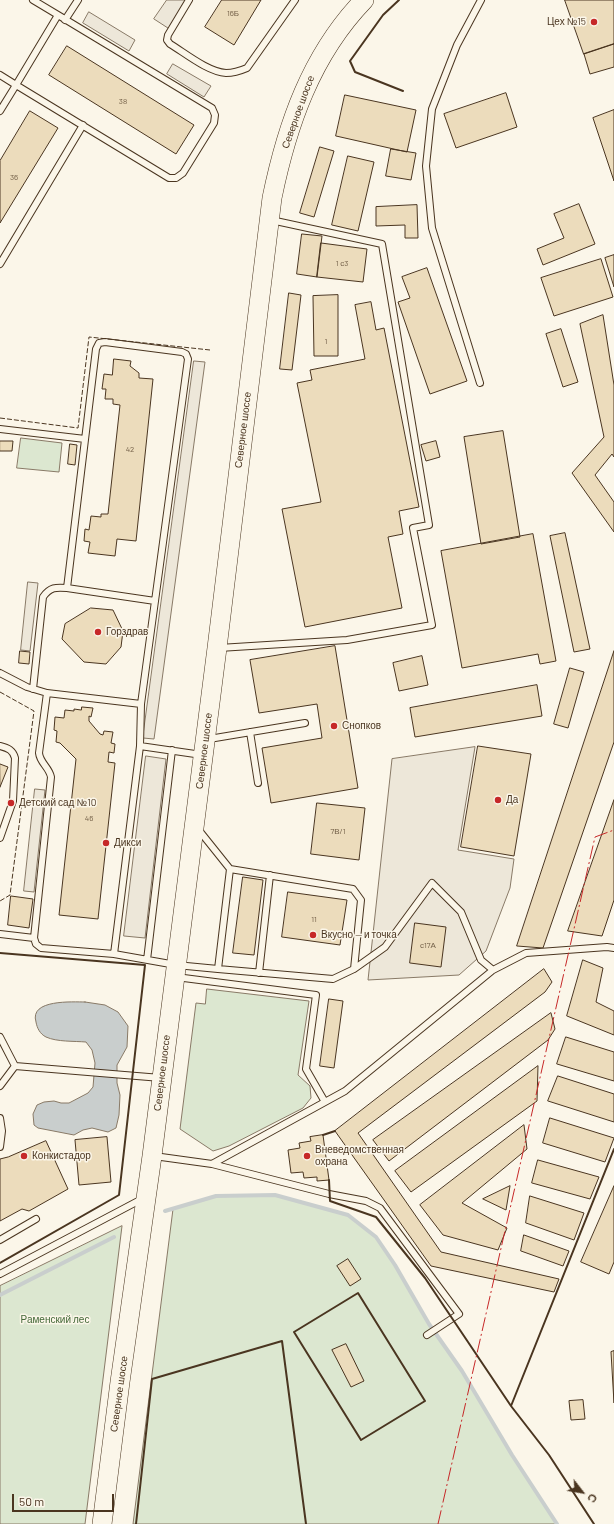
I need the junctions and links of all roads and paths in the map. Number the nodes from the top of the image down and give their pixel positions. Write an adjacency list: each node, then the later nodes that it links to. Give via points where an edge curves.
1 (33, 0): 7 (lane)
2 (78, 0): 8 (lane)
3 (189, 0): 4 (lane, via 167,40 213,70 236,72 247,68)
4 (295, 0)
5 (364, 0): 13 (main road, Северное шоссе, via 334,37 315,66 301,98 279,165)
6 (481, 0): 15 (lane, via 457,45 432,109 426,166 432,228)
7 (58, 15): 8 (lane); 10 (lane)
8 (65, 20): 12 (lane, via 212,108 215,115 214,123 184,173 176,178 169,178)
9 (0, 75): 10 (lane)
10 (16, 85): 11 (lane); 12 (lane)
11 (0, 111)
12 (83, 125): 14 (lane)
13 (269, 219): 20 (main road, Северное шоссе); 20 (lane, via 382,244 429,525 413,528 432,625 347,640)
14 (0, 264)
15 (480, 383)
16 (0, 429): 17 (lane)
17 (85, 439): 18 (lane); 19 (lane, via 96,349 100,343 186,354 188,359)
18 (67, 588): 19 (lane); 22 (lane, via 56,587 48,590 43,597)
19 (155, 601): 24 (lane)
20 (217, 648): 29 (main road, Северное шоссе)
21 (0, 672): 22 (lane)
22 (33, 689): 23 (lane)
23 (47, 693): 24 (lane); 37 (lane, via 39,758 51,777)
24 (141, 704): 28 (lane)
25 (305, 723): 26 (lane)
26 (250, 732): 29 (lane); 31 (lane)
27 (0, 746): 33 (lane, via 10,749 15,758 13,801)
28 (140, 746): 30 (lane); 39 (lane)
29 (204, 747): 30 (lane); 32 (main road, Северное шоссе)
30 (172, 750): 40 (lane)
31 (258, 783)
32 (194, 824): 34 (lane); 43 (main road, Северное шоссе)
33 (0, 838)
34 (230, 869): 35 (lane); 41 (lane)
35 (270, 875): 42 (lane, via 353,889 361,900); 45 (lane)
36 (0, 934): 37 (lane)
37 (34, 938): 39 (lane, via 41,948)
38 (614, 948): 44 (lane, via 526,953)
39 (114, 954): 40 (lane)
40 (147, 960): 43 (lane)
41 (218, 969): 43 (lane); 45 (lane)
42 (354, 969): 44 (lane, via 385,947 432,883 461,912 481,960); 45 (lane, via 334,979)
43 (175, 970): 48 (main road, Северное шоссе); 50 (lane, via 316,996 306,1069)
44 (493, 970): 50 (lane, via 345,1091)
45 (259, 973)
46 (0, 1037): 47 (lane)
47 (15, 1066): 48 (lane); 49 (lane)
48 (162, 1078): 53 (main road, Северное шоссе)
49 (0, 1086)
50 (325, 1102): 54 (lane)
51 (0, 1118): 52 (lane)
52 (0, 1147)
53 (152, 1156): 54 (lane); 55 (main road, Северное шоссе)
54 (212, 1164): 59 (lane, via 366,1201 380,1208 459,1314)
55 (147, 1197): 58 (lane); 60 (main road, Северное шоссе)
56 (36, 1219): 57 (lane)
57 (0, 1240)
58 (0, 1274)
59 (427, 1335)
60 (102, 1524)

